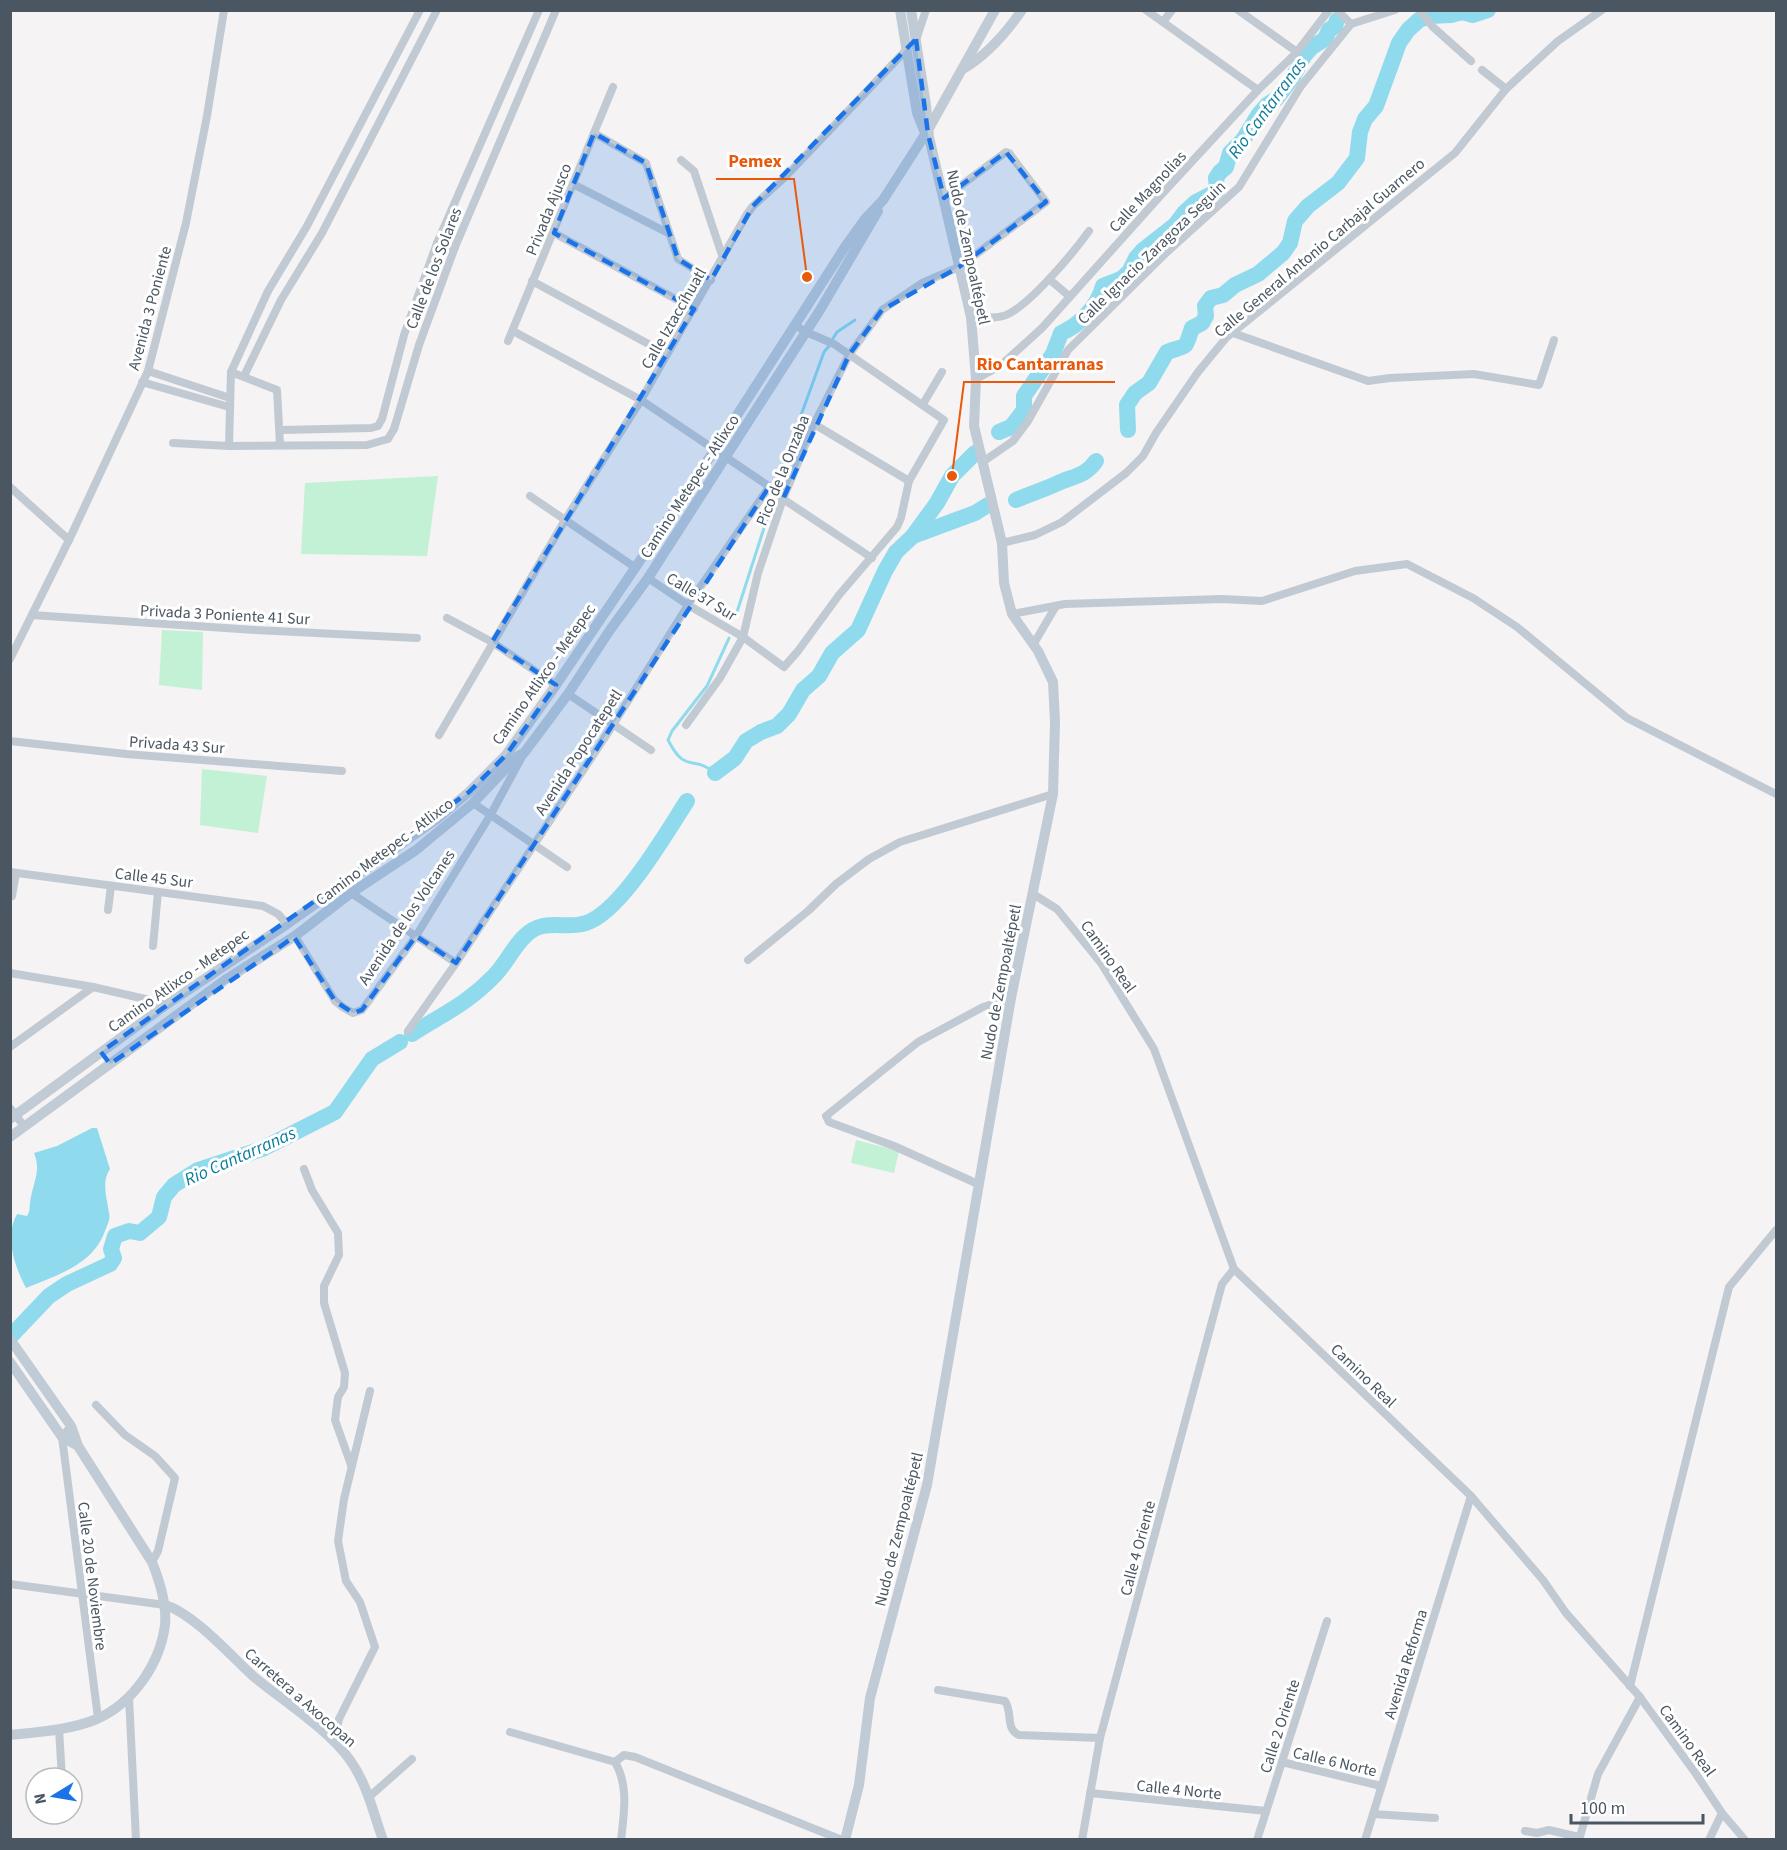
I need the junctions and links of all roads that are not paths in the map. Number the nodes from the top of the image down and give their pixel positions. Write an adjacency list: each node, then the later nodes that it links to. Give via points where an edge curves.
1 (224, 10): 61 (street, Avenida 3 Poniente, via 186,223)
2 (420, 10): 38 (street)
3 (539, 10): 22 (street, Calle de los Solares)
4 (556, 10): 25 (street, Calle de los Solares)
5 (900, 10): 23 (main road)
6 (911, 10): 21 (main road)
7 (926, 10): 21 (street)
8 (995, 10): 27 (main road)
9 (1022, 10): 27 (main road, via 979,60)
10 (1146, 10): 19 (street)
11 (1172, 10): 19 (street)
12 (1238, 10): 24 (street)
13 (1329, 10): 24 (street, Calle Magnolias)
14 (1337, 10): 20 (street)
15 (1395, 10): 20 (street)
16 (1602, 10): 30 (street, Calle General Antonio Carbajal Guarnero, via 1558,41)
17 (433, 12): 40 (street)
18 (1422, 13): 26 (street)
19 (1163, 22): 31 (street)
20 (1351, 24): 78 (street, Calle Ignacio Zaragoza Seguin, via 1301,86 1239,186 1068,350 1013,441)
21 (916, 39): 23 (street, Calle Iztaccíhuatl); 33 (main road)
22 (523, 49): 25 (street); 43 (street, Calle de los Solares)
23 (905, 51): 33 (main road, via 917,113); 45 (street, Calle Iztaccíhuatl, via 753,206)
24 (1297, 52): 31 (street, Calle Magnolias)
25 (536, 56): 44 (street, Calle de los Solares)
26 (1471, 61)
27 (963, 70): 33 (main road)
28 (1482, 70): 30 (street)
29 (613, 87): 32 (street, Privada Ajusco)
30 (1506, 89): 56 (street, Calle General Antonio Carbajal Guarnero, via 1455,153)
31 (1258, 90): 50 (street, Calle Magnolias)
32 (594, 133): 35 (street, Privada Ajusco); 42 (street, via 646,163)
33 (927, 133): 36 (main road, Nudo de Zempoaltépetl); 37 (main road, Camino Atlixco - Metepec)
34 (681, 160): 45 (street, via 694,171)
35 (573, 184): 41 (street, Privada Ajusco); 42 (street)
36 (944, 198): 46 (main road, Nudo de Zempoaltépetl); 46 (street, Pico de la Onzaba, via 1006,152 1046,202)
37 (883, 200): 53 (main road, Camino Atlixco - Metepec, via 845,247); 55 (main road, Camino Metepec - Atlixco)
38 (308, 226): 40 (street); 62 (street, via 268,291)
39 (1089, 231): 47 (street)
40 (322, 233): 64 (street, via 281,300)
41 (554, 233): 49 (street, Privada Ajusco); 51 (street)
42 (668, 233): 48 (street, via 678,260)
43 (437, 243): 44 (street); 72 (street, Calle de los Solares, via 404,335 378,426)
44 (455, 247): 74 (street, Calle de los Solares, via 388,439 367,445)
45 (723, 258): 48 (street, Calle Iztaccíhuatl)
46 (959, 267): 52 (main road, Nudo de Zempoaltépetl); 60 (street, Pico de la Onzaba, via 922,284 882,310)
47 (1049, 279): 50 (street); 52 (street, via 1013,312 1002,317)
48 (711, 280): 51 (street, Calle Iztaccíhuatl)
49 (532, 281): 54 (street, Privada Ajusco); 59 (street)
50 (1069, 296): 65 (street, Calle Magnolias, via 1042,328 1000,366)
51 (694, 309): 59 (street, Calle Iztaccíhuatl)
52 (971, 316): 65 (main road, Nudo de Zempoaltépetl)
53 (795, 326): 55 (street); 76 (main road, Camino Atlixco - Metepec)
54 (513, 331): 58 (street, Privada Ajusco); 68 (street)
55 (806, 332): 60 (street, via 828,340); 77 (main road, Camino Metepec - Atlixco)
56 (1233, 333): 57 (street, via 1368,381 1474,374 1539,385); 86 (street, Calle General Antonio Carbajal Guarnero, via 1198,372 1143,456 1126,473 1062,522 1035,535)
57 (1554, 340)
58 (508, 341)
59 (667, 354): 68 (street, Calle Iztaccíhuatl)
60 (849, 355): 69 (street); 71 (street, Pico de la Onzaba)
61 (148, 371): 66 (street, Avenida 3 Poniente); 67 (street)
62 (231, 372): 64 (street); 67 (street)
63 (942, 372): 69 (street)
64 (244, 376): 72 (street, via 277,390)
65 (976, 379): 78 (main road, Nudo de Zempoaltépetl, via 974,426)
66 (142, 381): 70 (street); 85 (street, Avenida 3 Poniente)
67 (230, 398): 70 (street)
68 (641, 400): 76 (street); 84 (street, Calle Iztaccíhuatl)
69 (922, 404): 79 (street, via 944,420)
70 (230, 407): 75 (street)
71 (814, 424): 79 (street); 83 (street, Pico de la Onzaba)
72 (280, 430): 74 (street)
73 (173, 443): 75 (street, Calle de los Solares)
74 (280, 445): 75 (street, Calle de los Solares)
75 (229, 446)
76 (714, 451): 77 (street); 88 (main road, Camino Atlixco - Metepec)
77 (725, 458): 81 (street); 89 (main road, Camino Metepec - Atlixco)
78 (984, 461): 86 (main road, Nudo de Zempoaltépetl)
79 (909, 481): 87 (street, via 897,527)
80 (10, 487): 85 (street)
81 (769, 487): 83 (street); 90 (street, Avenida Popocatepetl)
82 (530, 496): 84 (street)
83 (783, 499): 87 (street); 95 (street, Pico de la Onzaba, via 758,573)
84 (565, 520): 88 (street); 97 (street, Calle Iztaccíhuatl)
85 (69, 540): 93 (street, Avenida 3 Poniente)
86 (1002, 543): 92 (main road, Nudo de Zempoaltépetl, via 1004,583)
87 (872, 558): 95 (street, Calle 37 Sur, via 784,667)
88 (636, 568): 100 (main road, Camino Atlixco - Metepec)
89 (648, 578): 90 (street, Calle 37 Sur); 101 (main road, Camino Metepec - Atlixco)
90 (688, 605): 95 (street, Calle 37 Sur); 102 (street, Avenida Popocatepetl)
91 (1056, 606): 92 (street); 98 (street); 110 (street, via 1262,601 1355,571 1407,564 1473,598 1517,627 1627,718)
92 (1012, 614): 98 (main road, Nudo de Zempoaltépetl)
93 (32, 615): 96 (street, Privada 3 Poniente 41 Sur); 99 (street, Avenida 3 Poniente)
94 (447, 618): 97 (street)
95 (743, 637): 103 (street, Pico de la Onzaba)
96 (417, 638)
97 (492, 642): 100 (street); 104 (street, Calle Iztaccíhuatl)
98 (1033, 645): 109 (main road, Nudo de Zempoaltépetl, via 1053,682)
99 (10, 658)
100 (556, 685): 122 (main road, Camino Atlixco - Metepec, via 506,754 469,792)
101 (568, 694): 102 (street); 107 (main road, Camino Metepec - Atlixco)
102 (613, 725): 106 (street); 113 (street, Avenida Popocatepetl)
103 (686, 725)
104 (439, 735)
105 (10, 741): 108 (street, Privada 43 Sur)
106 (651, 750)
107 (525, 753): 111 (main road, Camino Metepec - Atlixco); 112 (street, Avenida de los Volcanes)
108 (342, 771)
109 (1053, 794): 119 (main road, Nudo de Zempoaltépetl); 126 (street, via 900,842 836,884)
110 (1776, 794)
111 (473, 803): 112 (street); 118 (main road, Camino Metepec - Atlixco, via 416,850)
112 (491, 814): 113 (street); 123 (street, Avenida de los Volcanes)
113 (532, 845): 114 (street); 127 (street, Avenida Popocatepetl)
114 (567, 867)
115 (13, 872): 116 (street, Calle 45 Sur); 120 (street)
116 (111, 886): 117 (street, Calle 45 Sur); 121 (street)
117 (158, 892): 122 (street, Calle 45 Sur, via 263,906); 125 (street)
118 (351, 893): 123 (street); 124 (main road, Camino Metepec - Atlixco)
119 (1033, 894): 130 (main road, Nudo de Zempoaltépetl); 142 (street, Camino Real, via 1057,909 1101,963 1154,1049)
120 (12, 896)
121 (108, 909)
122 (287, 924): 131 (main road, Camino Atlixco - Metepec)
123 (416, 936): 124 (street, Avenida de los Volcanes, via 362,1010 353,1013 335,1001); 127 (street)
124 (296, 939): 135 (main road, Camino Metepec - Atlixco, via 225,980)
125 (153, 946)
126 (748, 960)
127 (456, 963): 132 (street, Avenida Popocatepetl)
128 (10, 973): 129 (street)
129 (93, 987): 131 (street); 133 (street)
130 (1011, 998): 140 (main road, Nudo de Zempoaltépetl); 140 (street, via 983,1006 918,1042 826,1116 829,1122)
131 (167, 1004): 134 (main road, Camino Atlixco - Metepec)
132 (408, 1031)
133 (10, 1047)
134 (101, 1052): 135 (main road); 136 (main road, Camino Atlixco - Metepec)
135 (110, 1064): 137 (main road, Camino Metepec - Atlixco)
136 (12, 1114): 137 (street)
137 (24, 1126): 138 (main road, Camino Metepec - Atlixco)
138 (10, 1137)
139 (304, 1169): 150 (street, via 338,1233 339,1255 324,1286 324,1303 345,1372 335,1420)
140 (978, 1184): 184 (main road, Nudo de Zempoaltépetl, via 927,1485 870,1698 860,1785)
141 (1776, 1230): 157 (street, via 1729,1287)
142 (1234, 1269): 151 (street, Camino Real); 165 (street, Calle 4 Oriente, via 1222,1284)
143 (10, 1339): 147 (main road)
144 (12, 1364): 148 (main road)
145 (370, 1390): 150 (street)
146 (96, 1405): 152 (street, via 175,1478)
147 (71, 1426): 148 (street); 149 (main road)
148 (62, 1437): 149 (main road); 154 (street, Calle 20 de Noviembre)
149 (78, 1446): 152 (main road)
150 (351, 1466): 166 (street, via 338,1541 346,1581 360,1602 375,1647 339,1719)
151 (1471, 1496): 157 (street, Camino Real); 171 (street, Avenida Reforma)
152 (153, 1562): 155 (main road)
153 (10, 1584): 154 (street)
154 (82, 1593): 155 (street); 161 (street, Calle 20 de Noviembre)
155 (165, 1605): 159 (main road, via 158,1653); 166 (main road, Carretera a Axocopan, via 188,1617)
156 (1327, 1622): 169 (street, Calle 2 Oriente)
157 (1630, 1686): 160 (street, Camino Real)
158 (938, 1690): 165 (street, via 1005,1701 1012,1730 1019,1735)
159 (129, 1697): 161 (main road); 179 (street)
160 (1640, 1697): 175 (street, Camino Real); 180 (street, via 1598,1774)
161 (98, 1718): 162 (main road)
162 (59, 1729): 164 (main road); 170 (street)
163 (510, 1732): 168 (street)
164 (10, 1735)
165 (1100, 1738): 172 (street, Calle 4 Oriente)
166 (334, 1742): 173 (main road, Carretera a Axocopan, via 349,1758)
167 (412, 1759): 173 (street)
168 (615, 1762): 183 (street, via 621,1772 625,1802); 184 (street, via 624,1755 635,1758)
169 (1282, 1762): 171 (street, Calle 6 Norte); 174 (street, Calle 2 Oriente)
170 (61, 1766)
171 (1381, 1786): 176 (street, Avenida Reforma)
172 (1090, 1793): 174 (street, Calle 4 Norte); 185 (street, Calle 4 Oriente)
173 (369, 1797): 182 (main road, Carretera a Axocopan)
174 (1266, 1811): 186 (street, Calle 2 Oriente)
175 (1722, 1813): 188 (street); 189 (street, Camino Real)
176 (1372, 1814): 177 (street); 187 (street, Avenida Reforma)
177 (1435, 1818)
178 (1525, 1831): 180 (street, via 1549,1830)
179 (136, 1836): 181 (street)
180 (1579, 1838)
181 (127, 1839)
182 (383, 1839)
183 (621, 1839)
184 (843, 1839)
185 (1082, 1839)
186 (1257, 1839)
187 (1365, 1839)
188 (1709, 1839)
189 (1745, 1839)

